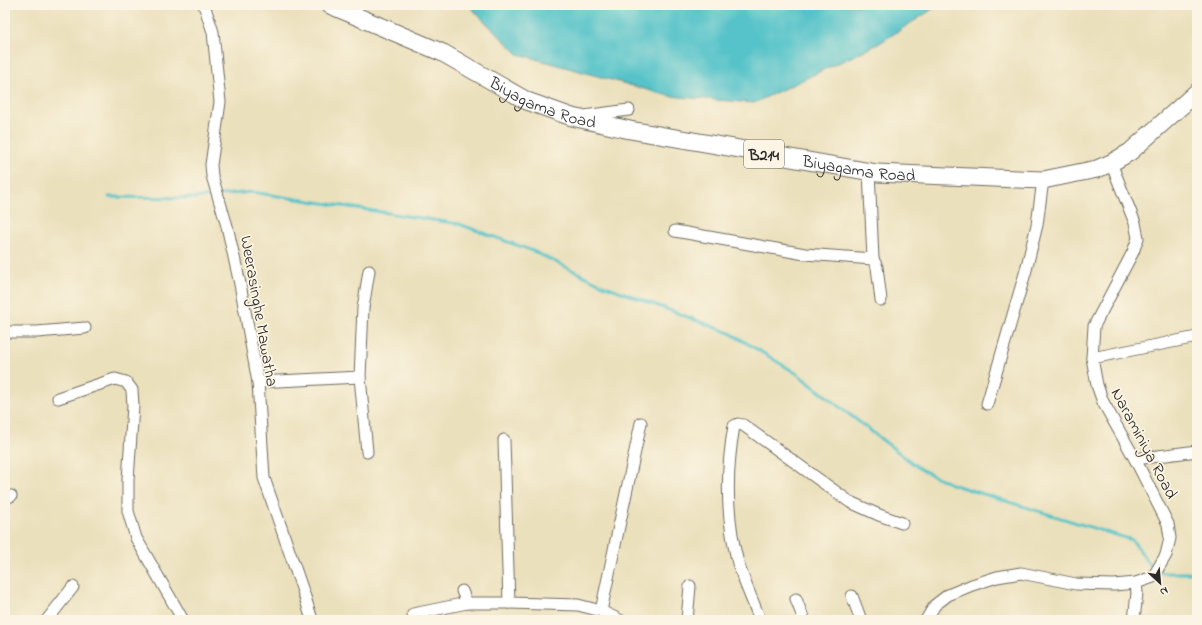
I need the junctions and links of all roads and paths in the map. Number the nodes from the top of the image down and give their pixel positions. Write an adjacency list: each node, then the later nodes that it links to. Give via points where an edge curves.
1 (204, 5): 18 (street, Weerasinghe Mawatha, via 213,32 220,102 212,176 240,284)
2 (330, 5): 5 (main road, Biyagama Road / B214, via 442,53 527,101)
3 (1197, 92): 6 (main road, Biyagama Road / B214, via 1130,152)
4 (629, 110): 5 (street)
5 (572, 118): 7 (main road, Biyagama Road / B214, via 852,170)
6 (1111, 163): 8 (main road, Biyagama Road / B214, via 1097,169); 16 (street, Naraminiya Road, via 1135,223 1138,238 1094,326)
7 (869, 171): 8 (main road, Biyagama Road / B214); 10 (street)
8 (1043, 180): 20 (street, via 1037,225 1026,270)
9 (675, 231): 10 (street, via 805,254)
10 (873, 259): 12 (street, via 877,267)
11 (369, 271): 17 (street, via 363,308)
12 (881, 300)
13 (85, 328): 14 (street)
14 (5, 332)
15 (1197, 337): 16 (street)
16 (1092, 358): 25 (street, Naraminiya Road, via 1096,385 1103,402)
17 (360, 377): 18 (street); 24 (street)
18 (258, 382): 39 (street, Weerasinghe Mawatha, via 264,478)
19 (58, 398): 38 (street, via 115,379 126,382 132,390 128,491 131,526)
20 (987, 404)
21 (641, 423): 35 (street)
22 (504, 440): 33 (street)
23 (1197, 451): 25 (street)
24 (367, 452)
25 (1135, 459): 27 (street, Naraminiya Road, via 1168,524 1170,538 1166,556 1153,577)
26 (902, 523): 42 (street, via 850,502 743,425 734,426 728,498 731,530 738,563)
27 (1136, 583): 45 (street, Naraminiya Road, via 1076,584 1021,573 997,577 948,595 935,605); 46 (street)
28 (690, 586): 41 (street)
29 (73, 587): 37 (street)
30 (462, 591): 34 (street)
31 (852, 596): 44 (street)
32 (796, 599): 43 (street)
33 (509, 603): 34 (street); 35 (street, via 578,605)
34 (467, 604): 36 (street)
35 (601, 611): 40 (street)
36 (413, 614)
37 (47, 620)
38 (184, 620)
39 (312, 620)
40 (620, 620)
41 (687, 620)
42 (760, 620)
43 (804, 620)
44 (861, 620)
45 (926, 620)
46 (1134, 620)

